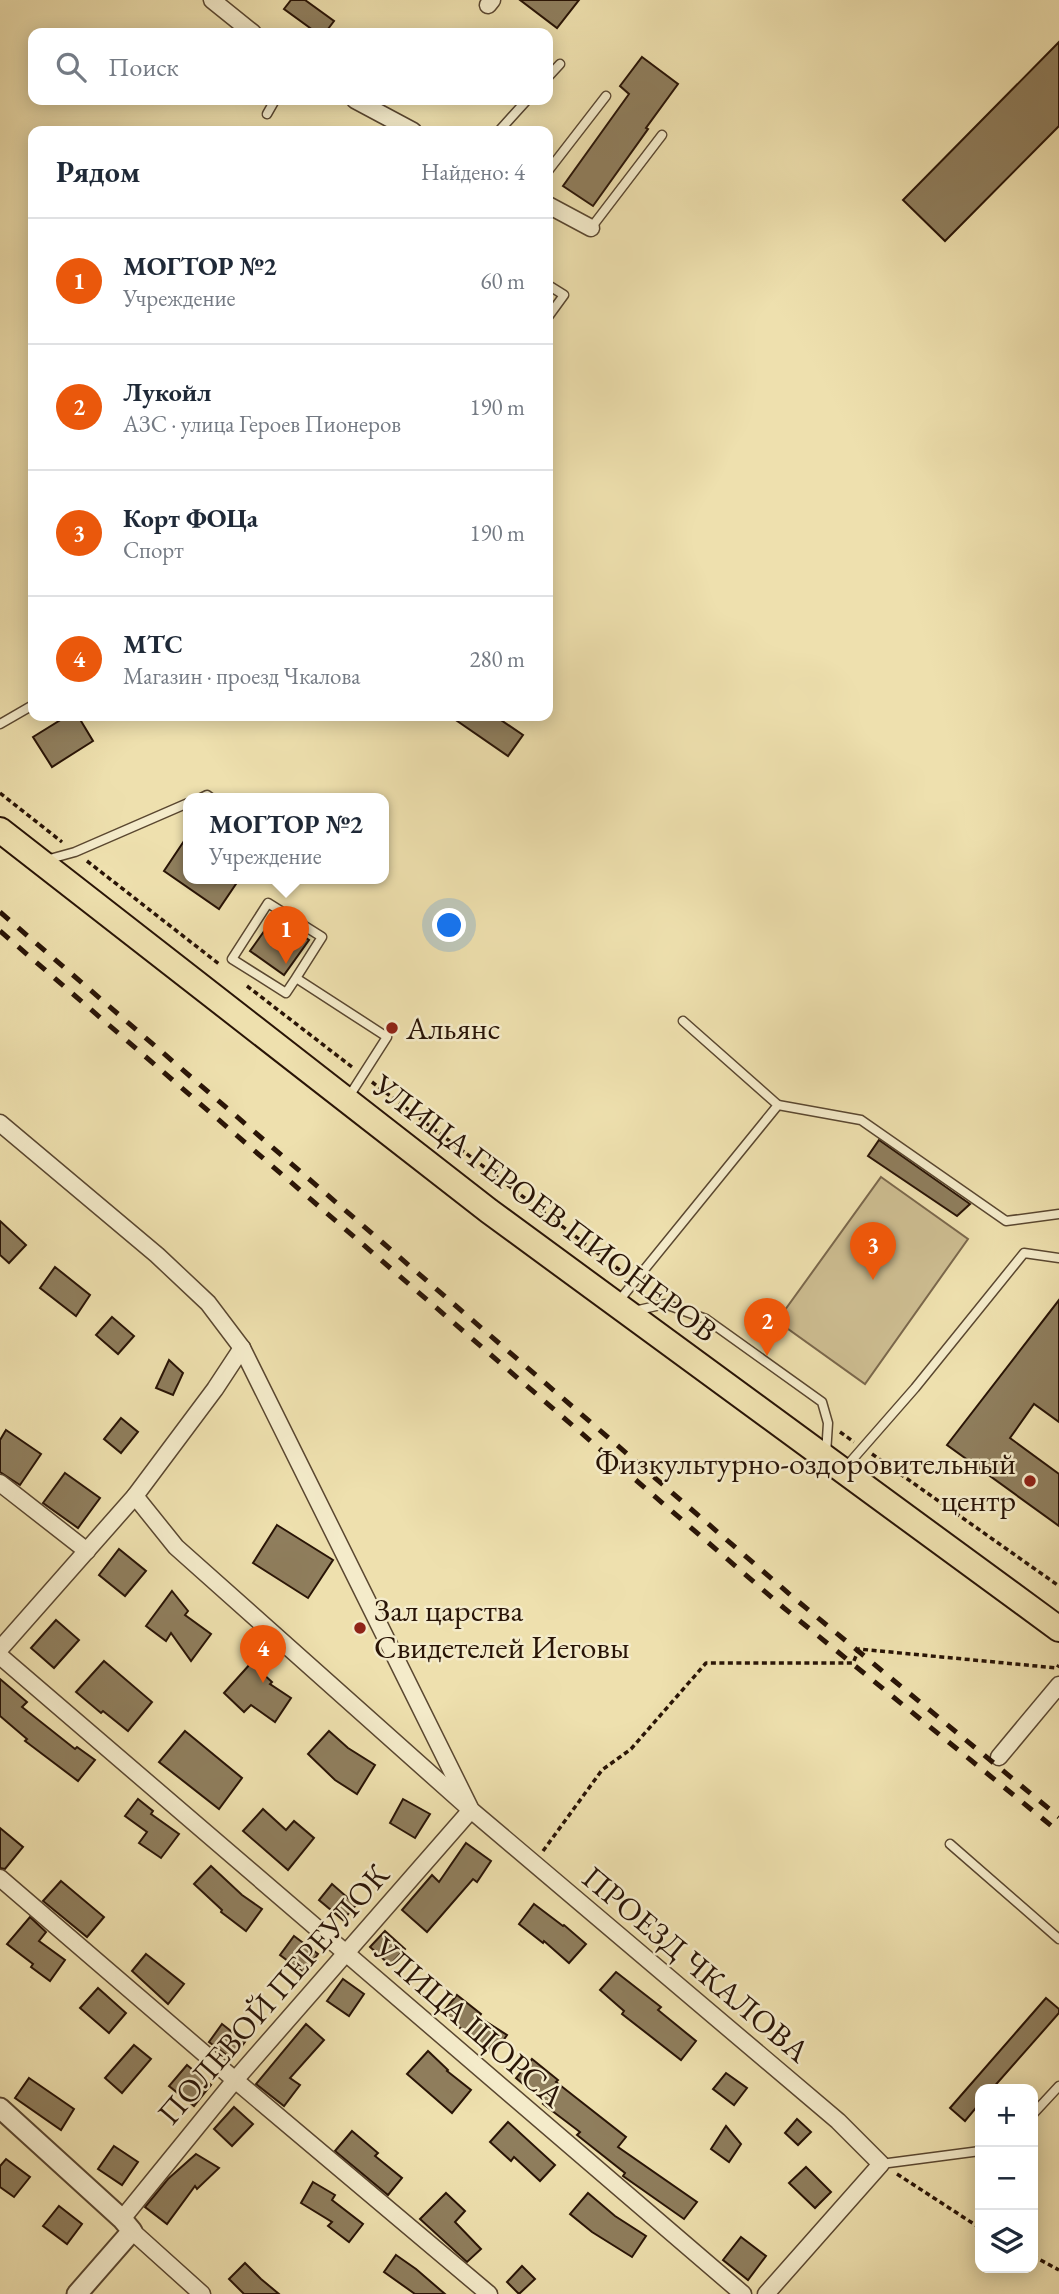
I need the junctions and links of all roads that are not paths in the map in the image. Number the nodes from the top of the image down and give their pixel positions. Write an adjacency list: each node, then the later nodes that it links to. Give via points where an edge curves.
1 (212, 0): 2 (street)
2 (247, 28)
3 (560, 64): 4 (lane)
4 (553, 72)
5 (606, 96): 13 (lane)
6 (272, 105): 9 (lane)
7 (364, 105): 10 (street)
8 (522, 105): 11 (lane)
9 (267, 114)
10 (404, 126)
11 (504, 126)
12 (662, 135): 15 (lane)
13 (553, 165)
14 (553, 208): 15 (street)
15 (591, 228)
16 (553, 288): 17 (lane, via 564,295)
17 (553, 310)
18 (28, 708): 19 (lane)
19 (0, 724)
20 (183, 805): 22 (lane, via 75,852)
21 (0, 830): 22 (main road, УЛИЦА ГЕРОЕВ ПИОНЕРОВ)
22 (40, 861): 25 (main road, УЛИЦА ГЕРОЕВ ПИОНЕРОВ)
23 (296, 978): 23 (lane, via 286,993 232,959 268,903 322,937); 25 (lane, via 387,1037)
24 (683, 1021): 26 (lane)
25 (346, 1101): 30 (main road, УЛИЦА ГЕРОЕВ ПИОНЕРОВ)
26 (778, 1105): 28 (lane, via 861,1120 1006,1222); 30 (lane, via 635,1282)
27 (0, 1123): 31 (street, via 208,1303)
28 (1059, 1214)
29 (1059, 1258): 32 (lane, via 1024,1253 862,1447)
30 (622, 1309): 32 (main road, УЛИЦА ГЕРОЕВ ПИОНЕРОВ); 32 (lane, via 665,1304 706,1319 821,1402)
31 (242, 1348): 34 (street); 41 (street, ПРОЕЗД ЧКАЛОВА)
32 (834, 1464): 36 (main road, УЛИЦА ГЕРОЕВ ПИОНЕРОВ)
33 (0, 1482): 35 (street)
34 (135, 1496): 35 (street); 41 (street, ПРОЕЗД ЧКАЛОВА, via 176,1547)
35 (87, 1551): 37 (street)
36 (1059, 1629)
37 (0, 1649)
38 (0, 1656): 45 (street, УЛИЦА ЩОРСА)
39 (1059, 1685): 40 (street)
40 (999, 1757)
41 (471, 1810): 45 (street, ПОЛЕВОЙ ПЕРЕУЛОК); 51 (street, ПРОЕЗД ЧКАЛОВА, via 838,2121)
42 (950, 1844): 44 (lane)
43 (0, 1878): 46 (street)
44 (1059, 1939)
45 (346, 1954): 46 (street, ПОЛЕВОЙ ПЕРЕУЛОК); 57 (street, УЛИЦА ЩОРСА)
46 (235, 2080): 52 (street, ПОЛЕВОЙ ПЕРЕУЛОК); 56 (street)
47 (1059, 2086): 49 (lane)
48 (0, 2108): 52 (street)
49 (1038, 2109)
50 (975, 2152): 51 (lane)
51 (881, 2164): 53 (street)
52 (127, 2225): 54 (street, ПОЛЕВОЙ ПЕРЕУЛОК); 55 (street)
53 (770, 2293)
54 (77, 2294)
55 (202, 2294)
56 (489, 2294)
57 (743, 2294)

